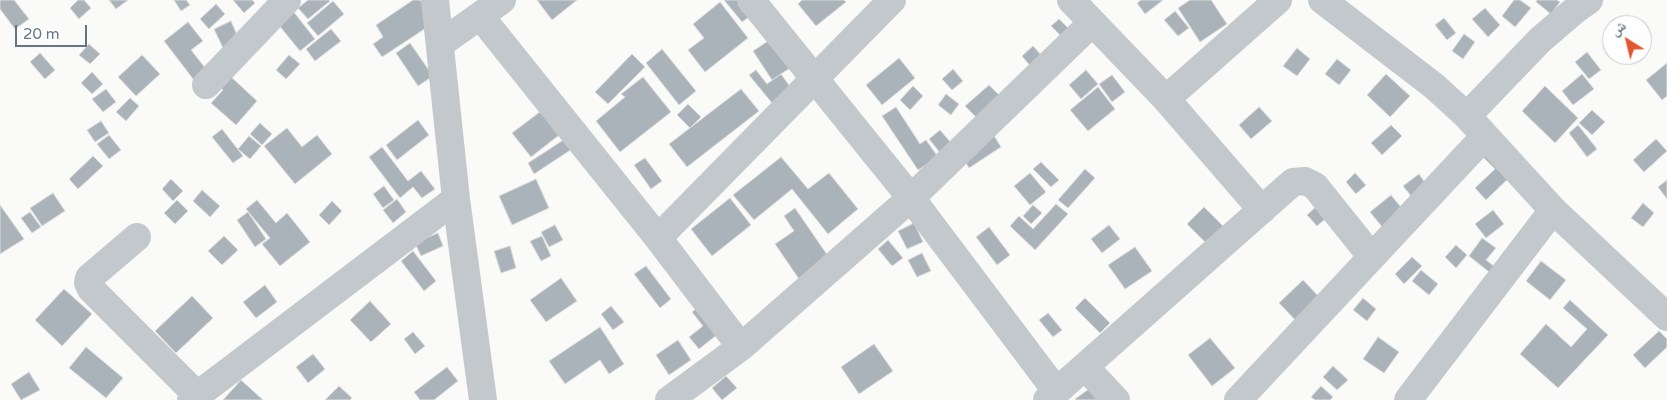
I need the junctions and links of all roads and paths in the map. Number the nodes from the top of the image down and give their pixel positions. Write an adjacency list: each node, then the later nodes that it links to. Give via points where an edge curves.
1 (287, 0): 14 (street)
2 (435, 0): 12 (street)
3 (502, 0): 10 (street)
4 (750, 0): 13 (street)
5 (892, 0): 13 (street)
6 (1071, 0): 11 (street)
7 (1278, 0): 15 (street)
8 (1322, 0): 16 (street, via 1434,86)
9 (1589, 0): 16 (street, via 1540,40)
10 (481, 17): 12 (street); 23 (street)
11 (1092, 23): 15 (street); 19 (street)
12 (440, 44): 18 (street)
13 (814, 78): 19 (street); 23 (street)
14 (206, 85)
15 (1166, 100): 20 (street)
16 (1467, 116): 17 (street)
17 (1485, 136): 21 (street); 24 (street)
18 (456, 198): 29 (street); 30 (street)
19 (911, 198): 26 (street); 28 (street)
20 (1262, 210): 24 (street, via 1293,182 1305,181 1315,186); 27 (street)
21 (1553, 210): 25 (street); 34 (street)
22 (138, 237): 29 (street, via 89,278 88,283)
23 (658, 238): 26 (street)
24 (1371, 256): 33 (street)
25 (1667, 317)
26 (741, 347): 31 (street)
27 (1085, 367): 28 (street); 32 (street)
28 (1052, 396)
29 (194, 398)
30 (482, 400)
31 (669, 400)
32 (1116, 400)
33 (1238, 400)
34 (1408, 400)

